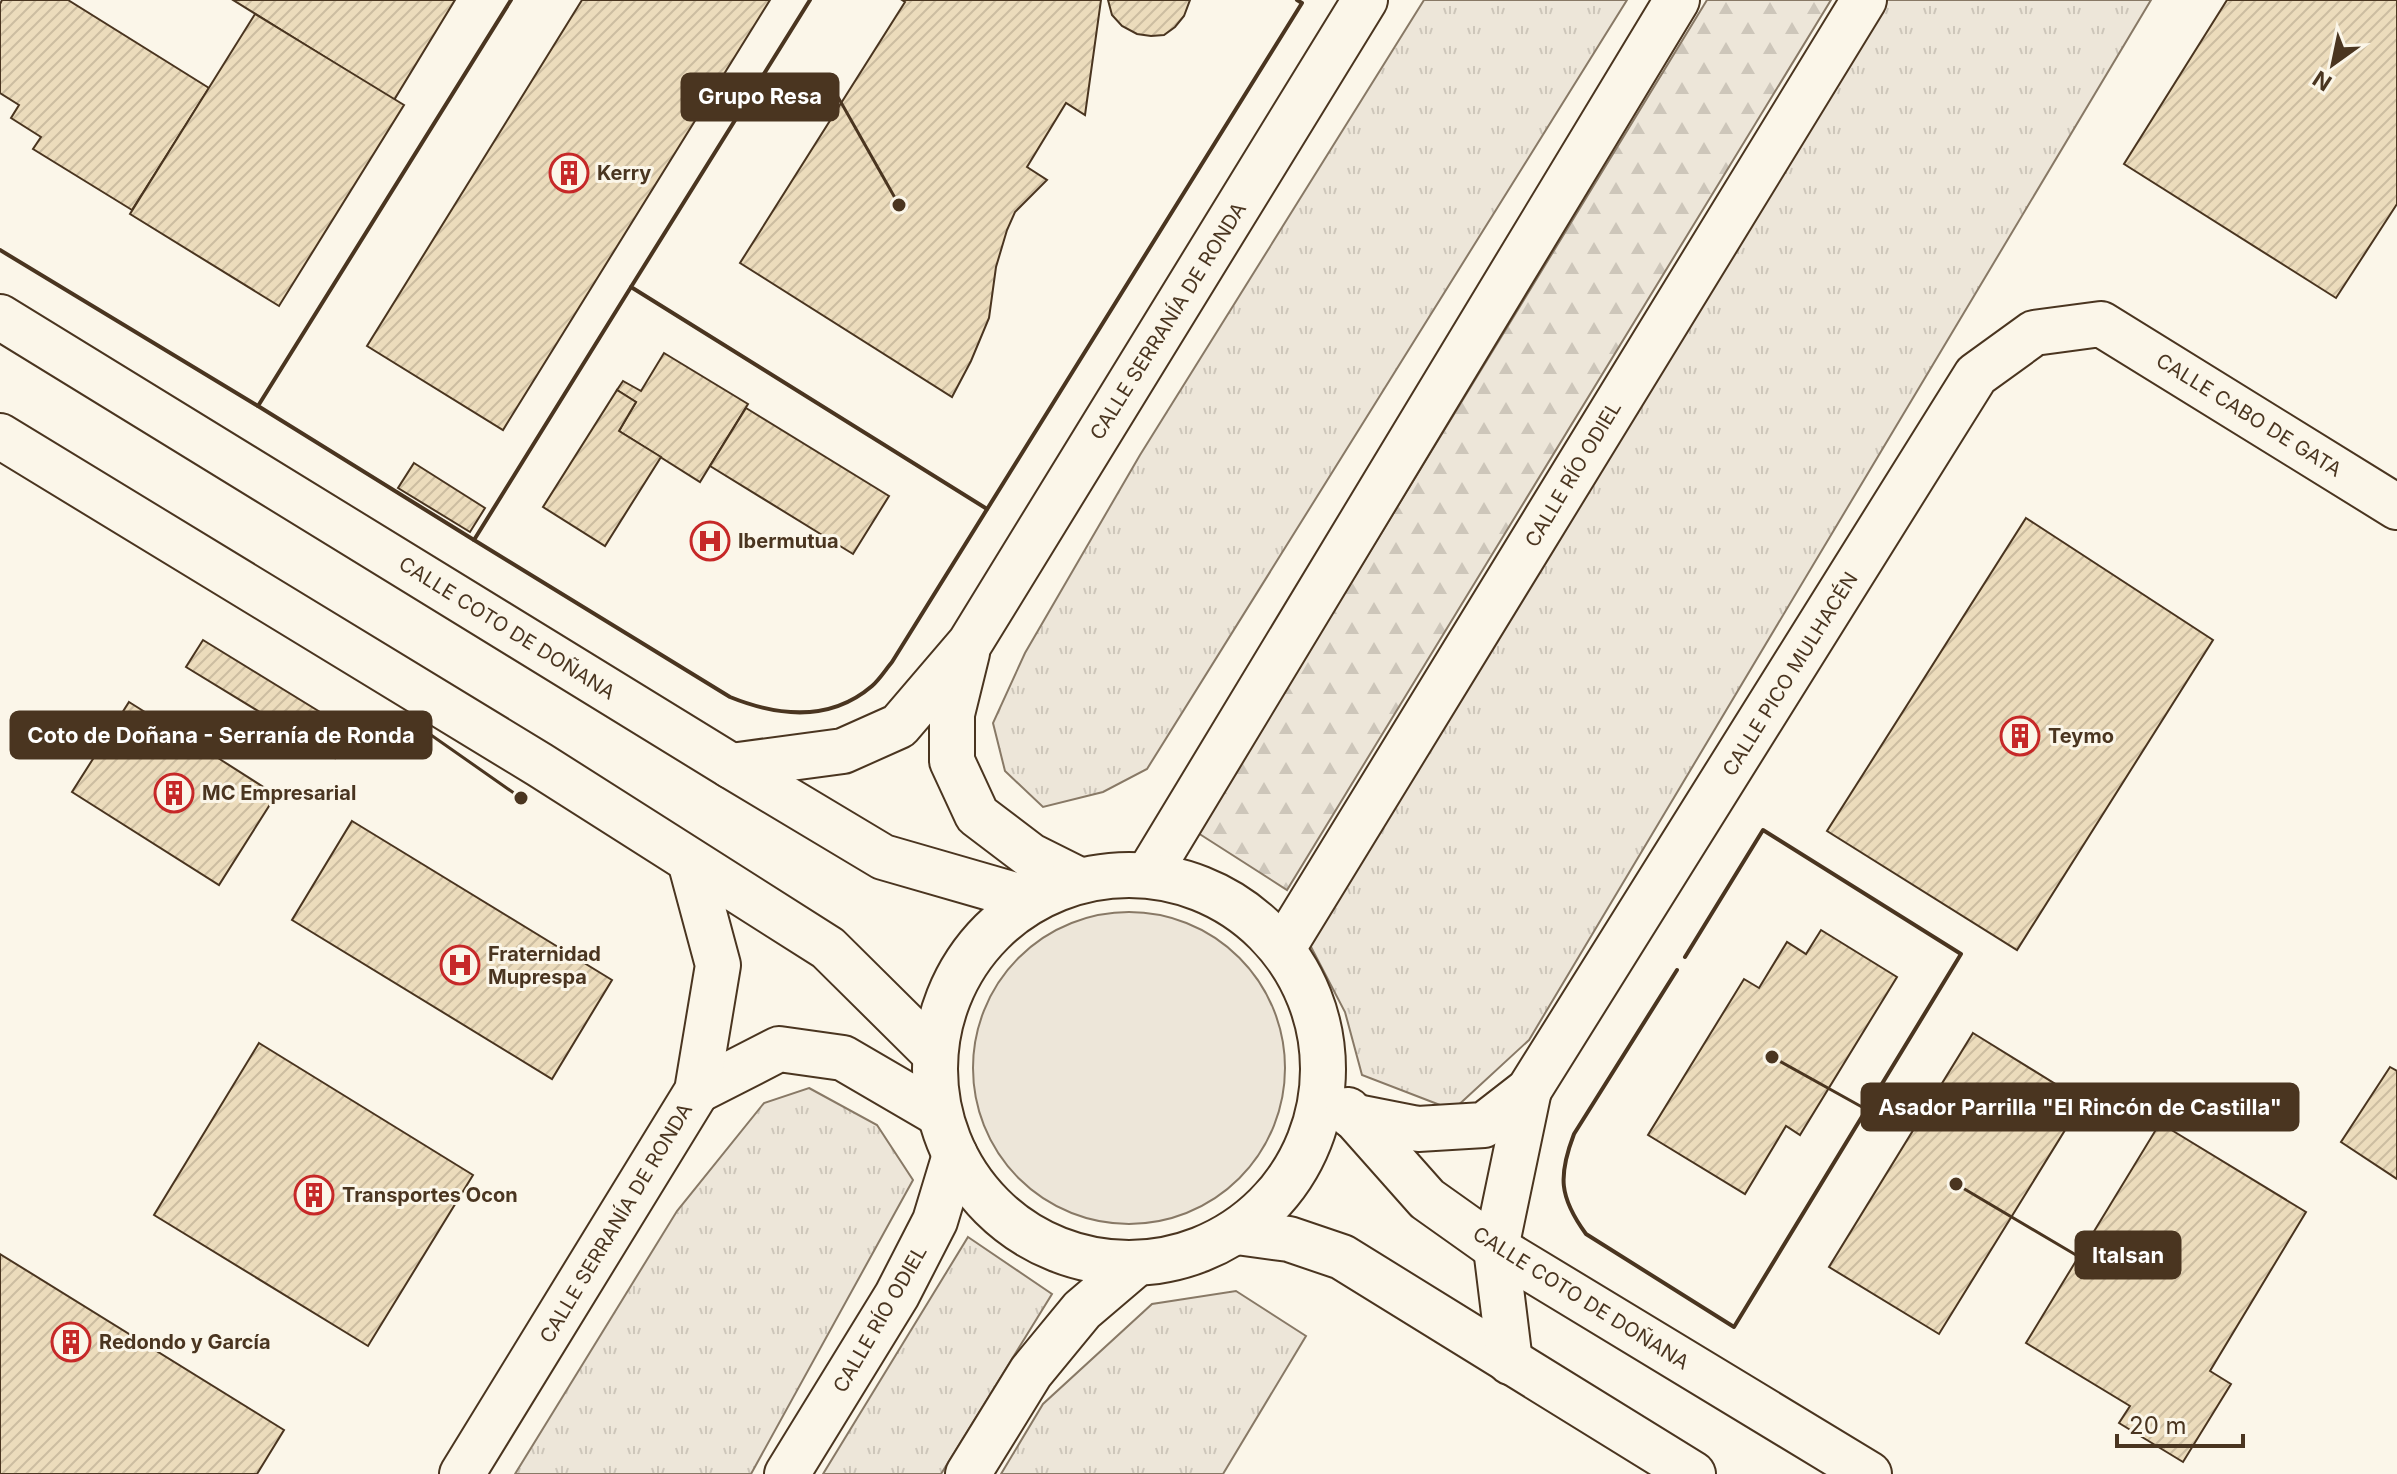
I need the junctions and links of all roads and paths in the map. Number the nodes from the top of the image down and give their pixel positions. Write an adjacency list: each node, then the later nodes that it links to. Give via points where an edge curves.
1 (1365, 0): 8 (street, CALLE SERRANÍA DE RONDA)
2 (1677, 0): 11 (street)
3 (1864, 0): 14 (street, CALLE RÍO ODIEL)
4 (0, 317): 9 (street, CALLE COTO DE DOÑANA)
5 (2101, 324): 7 (street, CALLE CABO DE GATA); 16 (street, CALLE PICO MULHACÉN, via 2034,333 1976,375)
6 (0, 436): 10 (street)
7 (2393, 497)
8 (970, 643): 9 (street, via 899,726 843,751); 12 (street, via 952,714 952,761 964,788 977,815 1031,856)
9 (731, 766): 13 (street, CALLE COTO DE DOÑANA, via 883,857)
10 (690, 861): 15 (street, via 828,948); 17 (street, CALLE SERRANÍA DE RONDA, via 718,965)
11 (1148, 875): 12 (street); 14 (street, via 1199,887 1245,912)
12 (1079, 880): 13 (street)
13 (1032, 900): 15 (street, via 994,928 964,965 944,1007)
14 (1283, 948): 18 (street, via 1317,1013)
15 (935, 1054): 19 (street)
16 (1529, 1090): 18 (street, CALLE PICO MULHACÉN, via 1484,1125 1418,1129); 22 (street, CALLE PICO MULHACÉN)
17 (697, 1091): 19 (street, via 779,1049 843,1058); 25 (street, CALLE SERRANÍA DE RONDA)
18 (1338, 1100): 21 (street, via 1271,1205); 22 (street, CALLE COTO DE DOÑANA, via 1427,1199)
19 (939, 1114): 20 (street)
20 (955, 1155): 23 (street, via 986,1202 1030,1236 1081,1258); 26 (street, CALLE RÍO ODIEL, via 935,1221 897,1295)
21 (1237, 1232): 23 (street, via 1189,1255); 24 (street, via 1289,1239 1342,1257)
22 (1496, 1248): 24 (street, CALLE PICO MULHACÉN); 29 (street, CALLE COTO DE DOÑANA)
23 (1136, 1264): 27 (street, via 1082,1310 1031,1372)
24 (1510, 1362): 28 (street)
25 (462, 1474)
26 (787, 1474)
27 (968, 1474)
28 (1693, 1474)
29 (1869, 1474)

